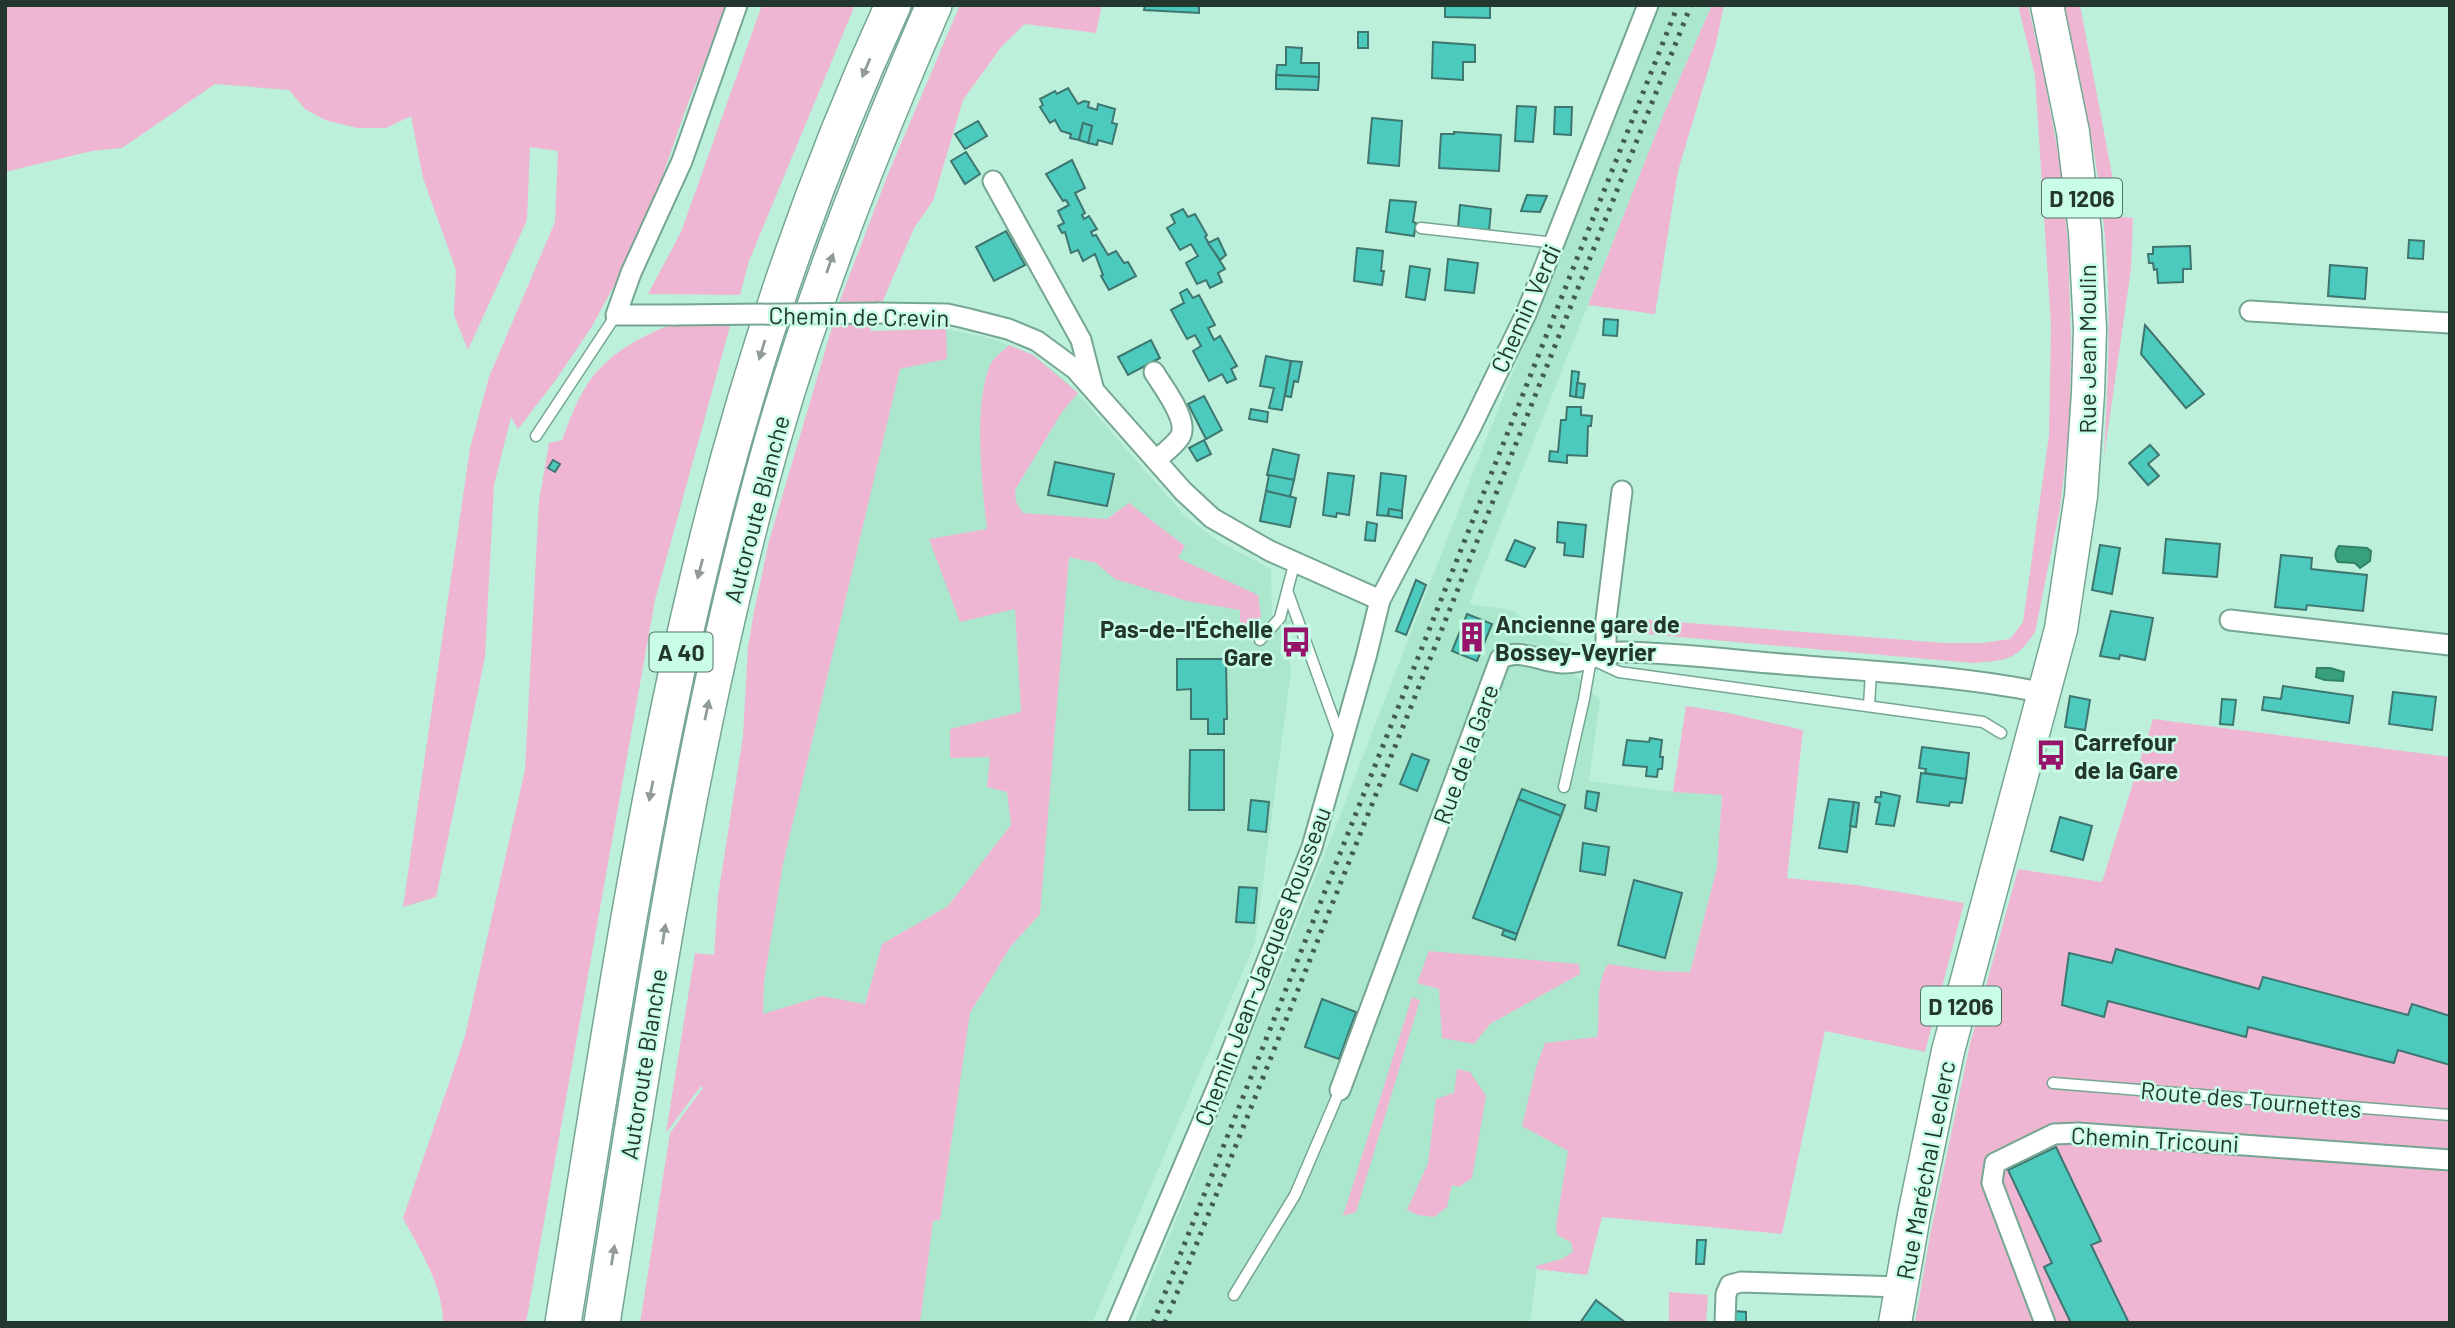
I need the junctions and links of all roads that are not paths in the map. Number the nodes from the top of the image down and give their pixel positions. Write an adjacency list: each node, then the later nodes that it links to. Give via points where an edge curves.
1 (737, 5): 10 (street, via 682,161)
2 (892, 5): 36 (highway, Autoroute Blanche / A 40, one-way to 36, via 797,242 698,578 635,878)
3 (934, 5): 37 (highway, Autoroute Blanche / A 40, one-way to 3, via 672,887 737,578 772,442 812,315 866,165)
4 (1648, 5): 8 (street, Chemin Verdi)
5 (2047, 5): 25 (main road, Rue Jean Moulin / D 1206, via 2073,132 2090,329 2081,496 2061,629)
6 (993, 181): 13 (street, via 1081,340)
7 (1421, 228): 8 (lane)
8 (1555, 243): 19 (street, Chemin Verdi, via 1471,427)
9 (2250, 311): 11 (street)
10 (616, 316): 13 (street, Chemin de Crevin, bridge, via 947,314 1037,341); 14 (lane)
11 (2450, 323)
12 (1154, 372): 15 (street, via 1183,426 1180,437)
13 (1093, 389): 15 (street, Chemin de Crevin)
14 (536, 436)
15 (1156, 460): 17 (street, Chemin de Crevin, via 1212,519)
16 (1622, 491): 23 (street)
17 (1295, 561): 18 (lane); 19 (street, Chemin de Crevin)
18 (1288, 593): 21 (lane, via 1280,618); 28 (lane)
19 (1380, 600): 28 (street, Chemin Jean-Jacques Rousseau)
20 (2230, 620): 22 (street)
21 (1260, 640)
22 (2450, 645)
23 (1599, 657): 24 (street, Rue de la Gare, via 1622,652); 26 (lane, via 1619,672); 29 (lane, via 1584,699); 31 (street, Rue de la Gare, via 1563,663 1516,654 1500,659)
24 (1871, 671): 25 (street, Rue de la Gare); 26 (lane)
25 (2045, 693): 34 (main road, Rue Maréchal Leclerc / D 1206, via 1948,1051)
26 (1869, 706): 27 (lane, via 1983,722)
27 (2001, 733)
28 (1342, 743): 38 (street, Chemin Jean-Jacques Rousseau, via 1312,847)
29 (1564, 787)
30 (2053, 1083): 32 (lane, Route des Tournettes)
31 (1340, 1090): 35 (lane, via 1295,1195)
32 (2450, 1115)
33 (2450, 1160): 41 (street, Chemin Tricouni, via 2054,1134 1995,1163 1992,1172 1992,1183)
34 (1902, 1287): 39 (street, via 1741,1282 1730,1285 1726,1294); 40 (main road, Rue Maréchal Leclerc / D 1206)
35 (1234, 1295)
36 (564, 1323)
37 (602, 1323)
38 (1117, 1323)
39 (1725, 1323)
40 (1895, 1323)
41 (2045, 1323)

